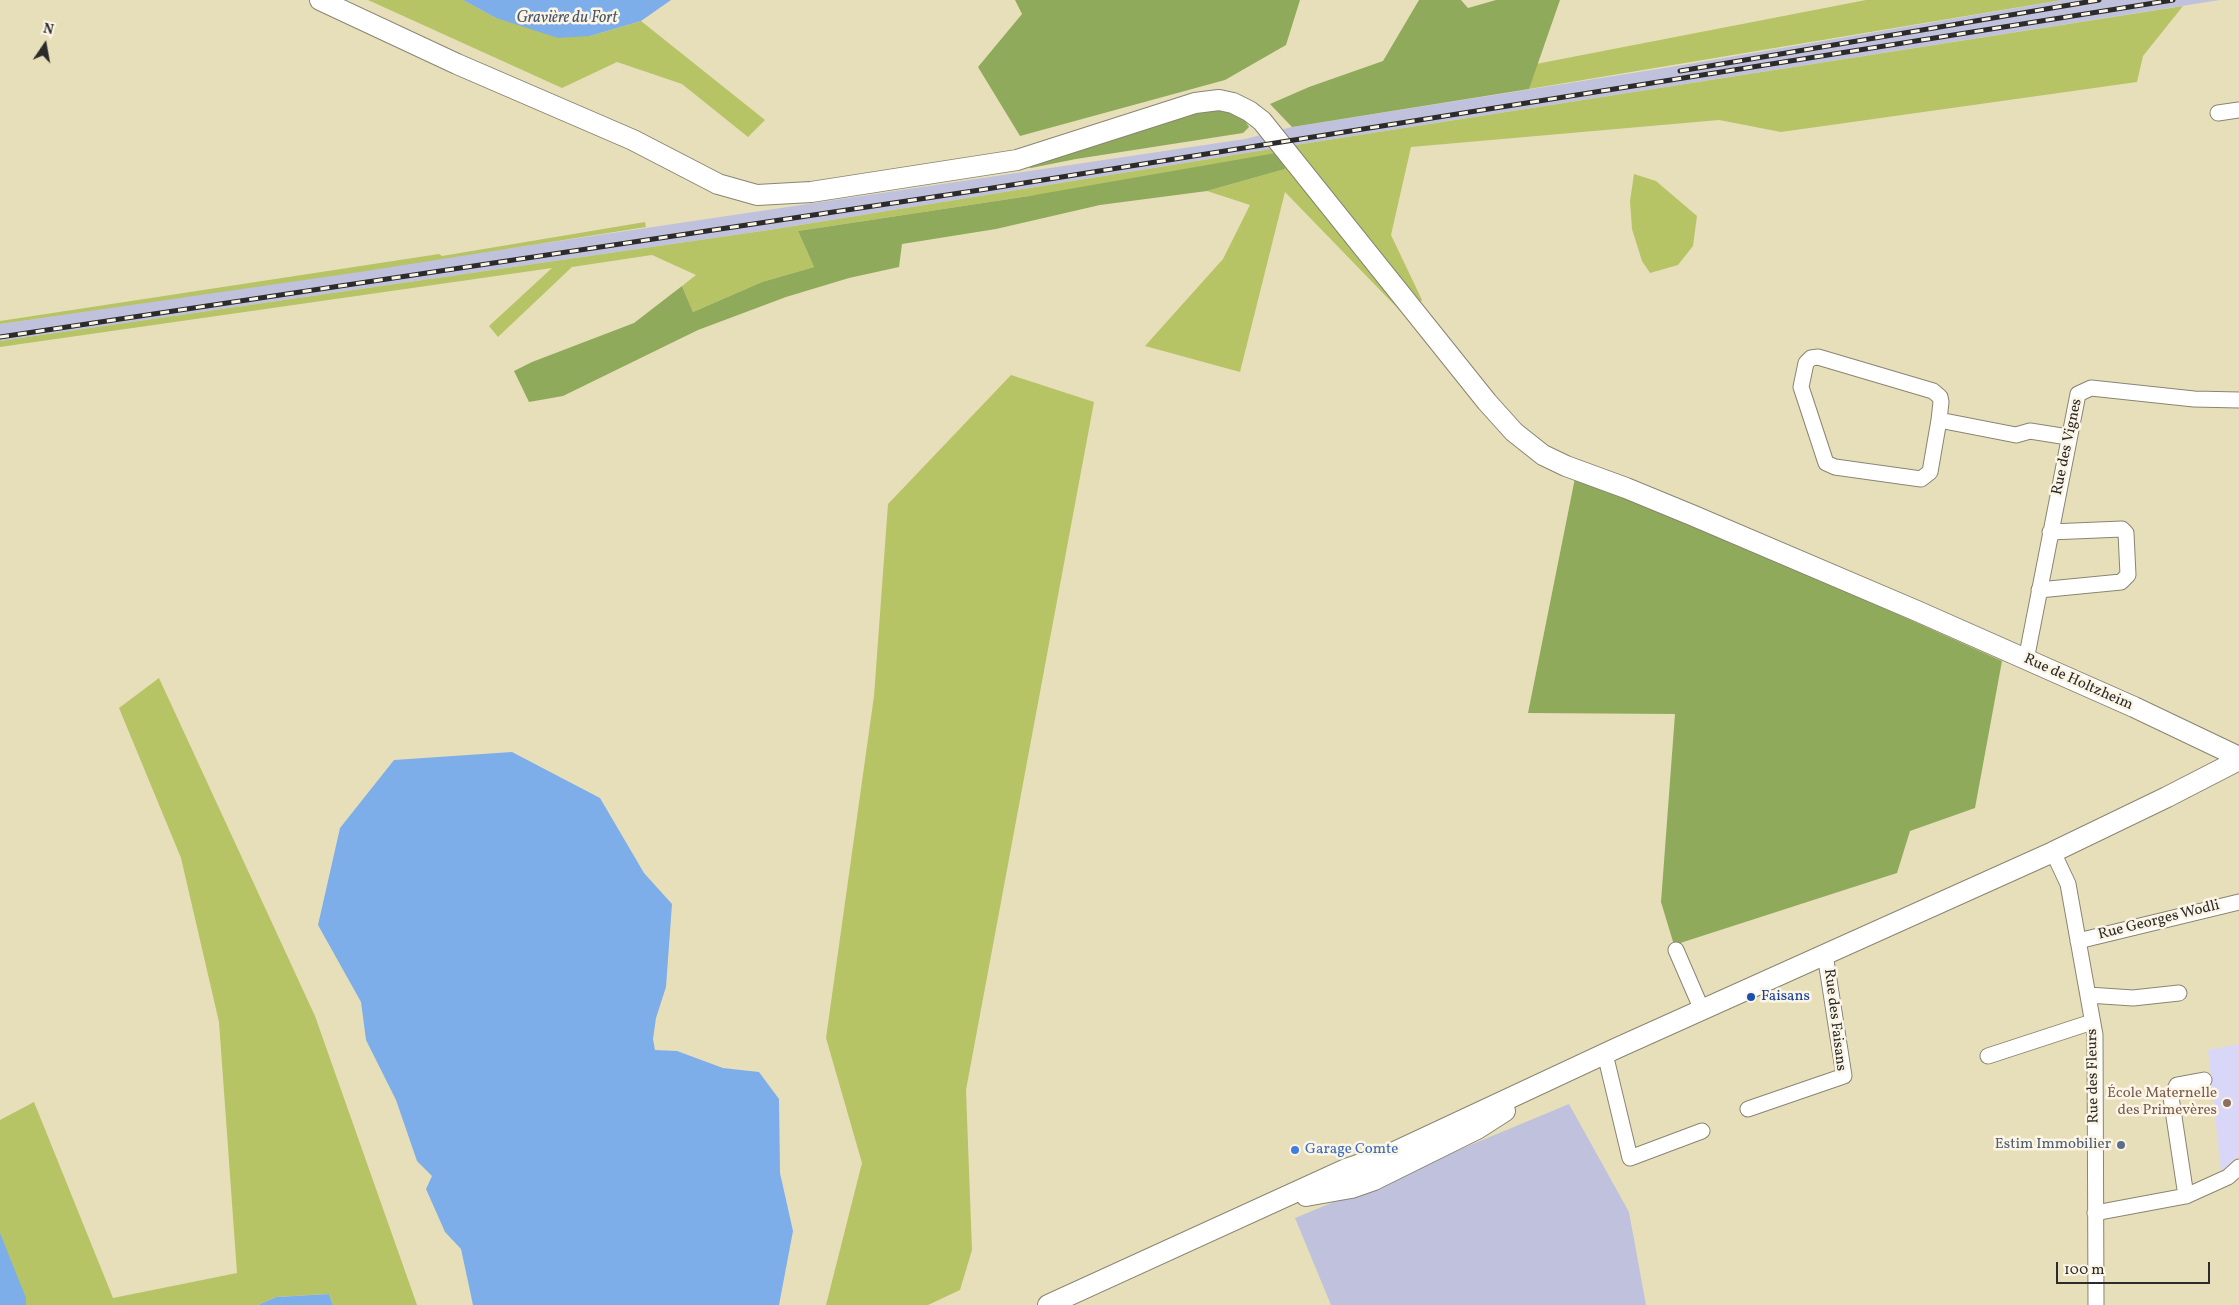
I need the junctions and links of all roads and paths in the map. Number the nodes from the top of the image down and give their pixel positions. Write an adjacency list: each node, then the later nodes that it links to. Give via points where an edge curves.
1 (320, 0): 9 (main road, Rue de Holtzheim, via 633,140 730,188 770,195 811,192 1017,160 1204,101 1218,100 1241,106 1262,122 1487,402 1532,447 1566,466 1660,502)
2 (2239, 110): 3 (street)
3 (2218, 113)
4 (2239, 400): 6 (street, Rue des Vignes, via 2194,399 2091,388 2078,394)
5 (1939, 420): 5 (street, via 1940,397 1933,391 1818,357 1806,363 1801,387 1826,463 1835,467 1921,479 1930,472); 6 (street, via 2016,435 2030,431)
6 (2068, 437): 7 (street, Rue des Vignes)
7 (2050, 532): 8 (street, Rue des Vignes); 8 (street, via 2122,529 2126,533 2128,575 2121,582)
8 (2039, 590): 9 (street, Rue des Vignes)
9 (2026, 660): 10 (main road, Rue de Holtzheim)
10 (2239, 758): 11 (main road, via 2167,798)
11 (2053, 852): 13 (street, Rue des Fleurs, via 2068,884); 15 (main road)
12 (2239, 902): 13 (street, Rue Georges Wodli)
13 (2078, 941): 17 (street, Rue des Fleurs)
14 (1676, 950): 18 (street)
15 (1825, 954): 18 (main road); 23 (street, Rue des Faisans, via 1844,1076)
16 (2179, 993): 17 (street, via 2133,998)
17 (2088, 995): 19 (street, Rue des Fleurs)
18 (1702, 1010): 20 (main road)
19 (2092, 1022): 21 (street); 27 (street, Rue des Fleurs, via 2095,1035)
20 (1602, 1054): 24 (street, via 1606,1058 1630,1158); 28 (main road, via 1552,1077 1534,1092 1400,1158 1351,1188 1270,1205)
21 (1988, 1056)
22 (2204, 1080): 26 (street, via 2177,1085 2171,1097)
23 (1748, 1109)
24 (1702, 1131)
25 (2239, 1167): 26 (street, via 2228,1177)
26 (2186, 1196): 27 (street)
27 (2095, 1213): 29 (street, Rue des Fleurs)
28 (1048, 1305)
29 (2096, 1305)

